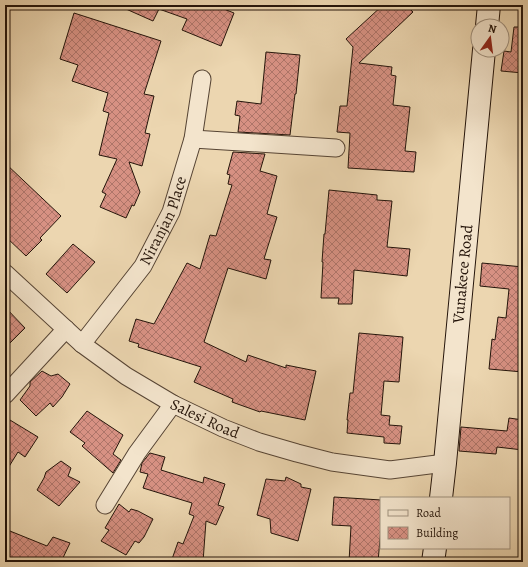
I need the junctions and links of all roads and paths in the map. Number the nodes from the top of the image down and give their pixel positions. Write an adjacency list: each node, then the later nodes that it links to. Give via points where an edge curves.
1 (489, 5): 2 (main road)
2 (488, 18)
3 (483, 58): 12 (main road, Vunakece Road)
4 (202, 79): 5 (street, Niranjan Place)
5 (193, 139): 6 (street); 9 (street, Niranjan Place, via 171,212 143,266)
6 (336, 148)
7 (5, 273): 8 (street, Salesi Road)
8 (66, 329): 9 (street, Salesi Road); 10 (street)
9 (82, 344): 11 (street, Salesi Road, via 126,376)
10 (5, 395)
11 (173, 404): 12 (street, Salesi Road, via 259,442 332,462 390,470); 14 (street, via 137,453)
12 (445, 463): 13 (main road, Vunakece Road)
13 (441, 497)
14 (105, 505)
15 (435, 549): 16 (main road)
16 (433, 562)

